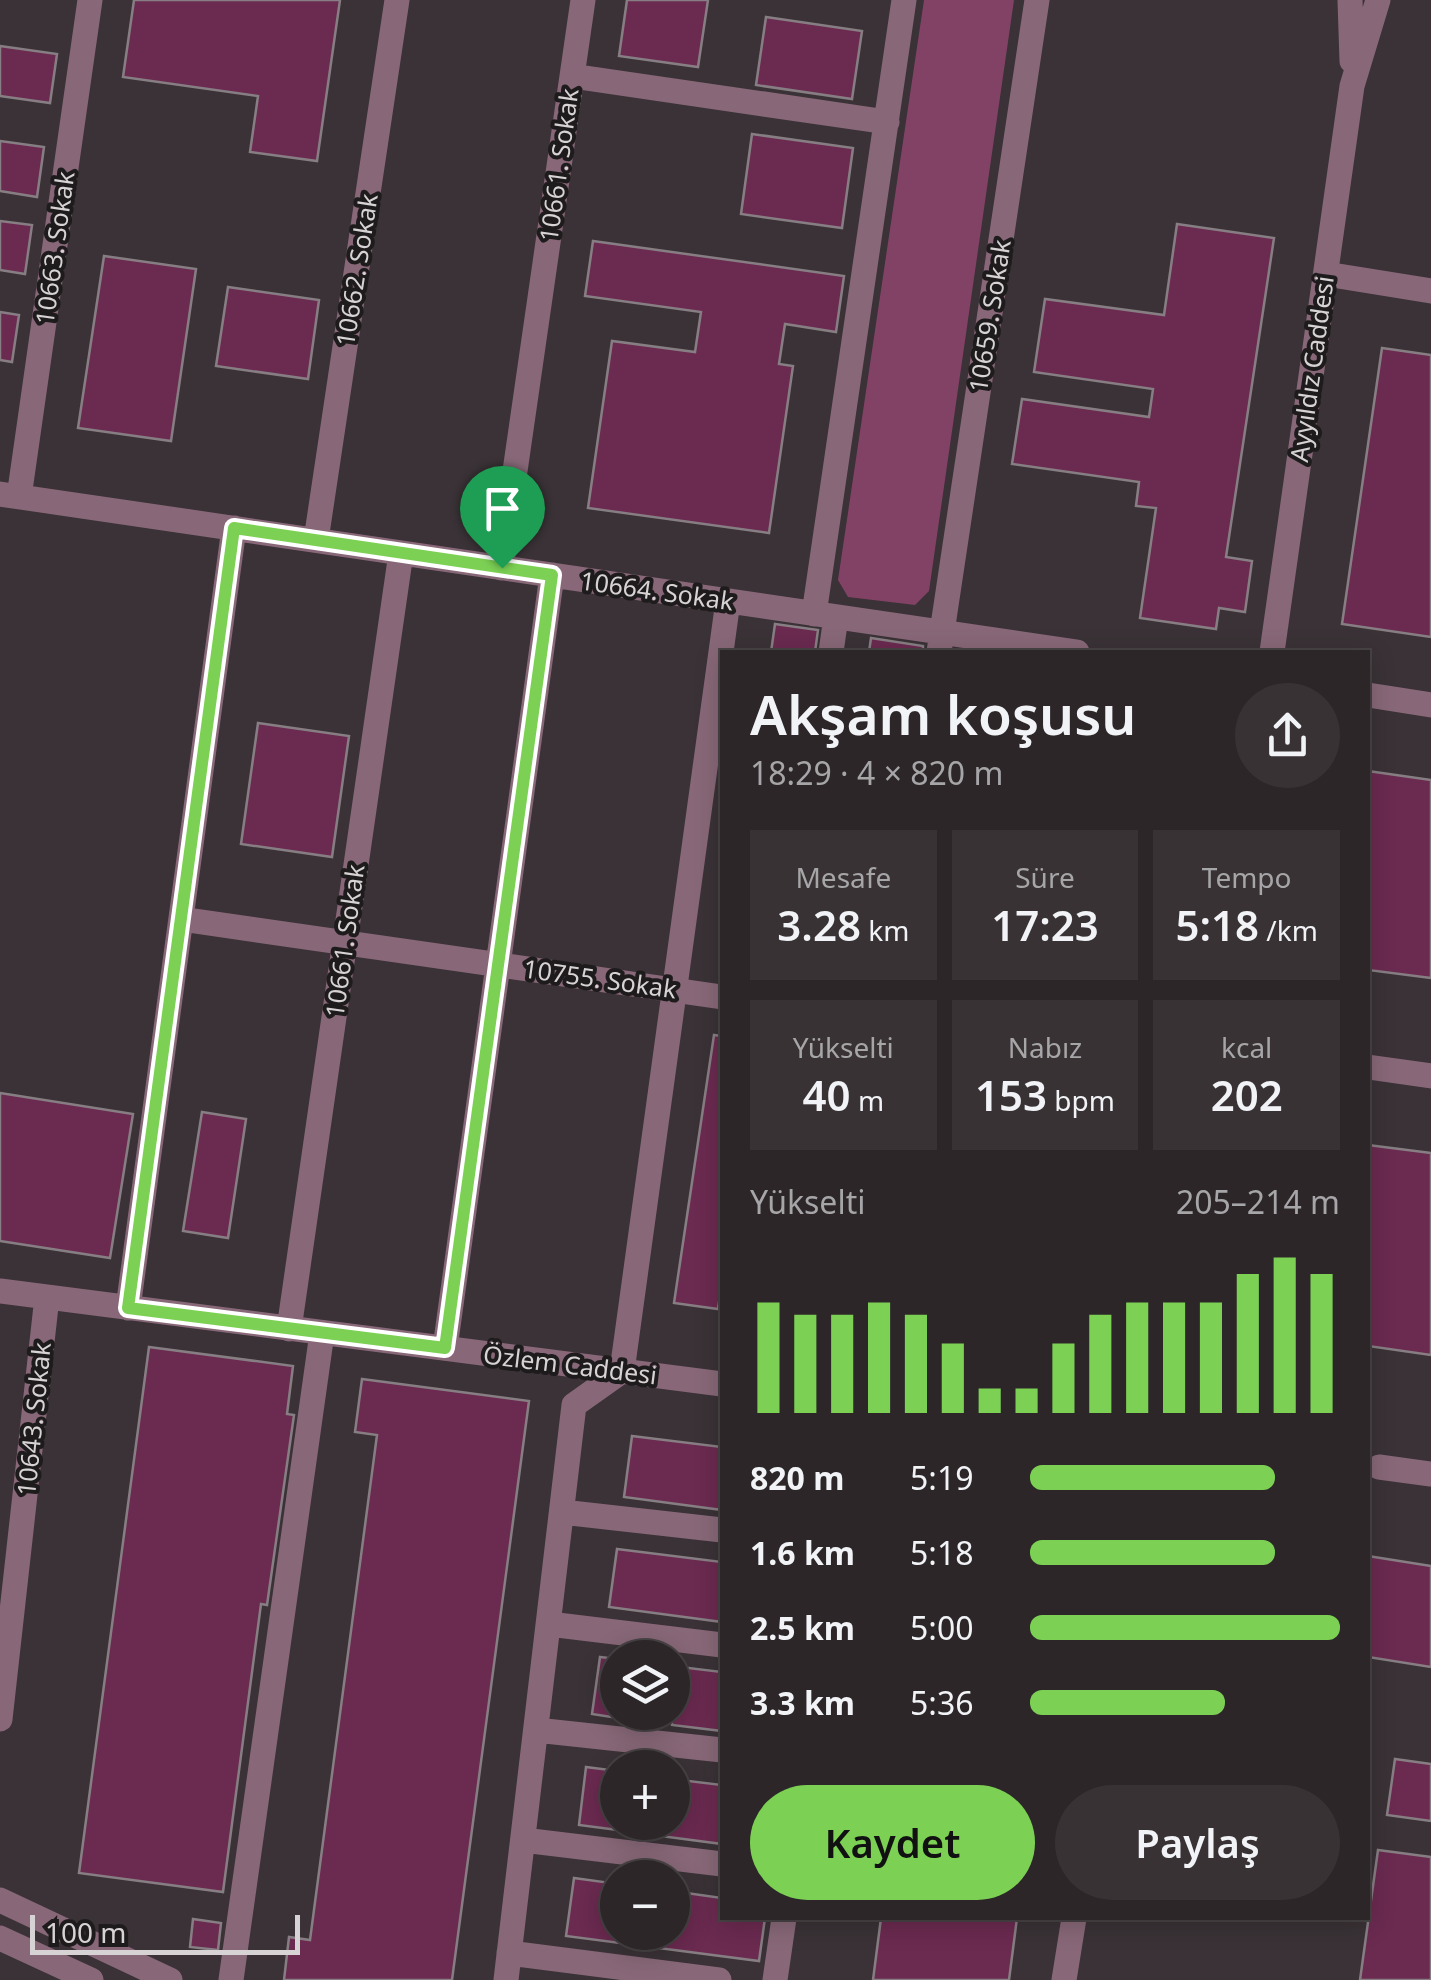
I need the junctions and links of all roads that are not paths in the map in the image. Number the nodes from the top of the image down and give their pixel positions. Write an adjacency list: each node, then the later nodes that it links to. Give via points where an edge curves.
1 (90, 0): 13 (street, 10663. Sokak)
2 (397, 0): 15 (street, 10662. Sokak)
3 (583, 0): 8 (street, 10661. Sokak)
4 (904, 0): 10 (street)
5 (1037, 0): 21 (street, 10659. Sokak)
6 (1350, 0): 9 (street, Ayyıldız Caddesi)
7 (1378, 0): 9 (street, Ayyıldız Caddesi)
8 (572, 76): 10 (street); 17 (street, 10661. Sokak)
9 (1352, 86): 11 (street, Ayyıldız Caddesi)
10 (886, 122): 20 (street)
11 (1326, 274): 12 (street); 25 (street, Ayyıldız Caddesi)
12 (1431, 291)
13 (10, 495): 14 (street, 10664. Sokak)
14 (234, 528): 15 (street, 10664. Sokak); 29 (street)
15 (316, 540): 16 (street, 10664. Sokak)
16 (401, 553): 17 (street, 10664. Sokak); 30 (street, 10661. Sokak)
17 (502, 568): 18 (street, 10664. Sokak)
18 (552, 575): 19 (street, 10664. Sokak); 31 (street)
19 (728, 601): 20 (street, 10664. Sokak); 22 (street)
20 (825, 615): 21 (street, 10664. Sokak); 23 (street)
21 (941, 643): 24 (street, 10664. Sokak)
22 (721, 650)
23 (831, 650)
24 (1045, 650)
25 (1272, 650)
26 (720, 659): 32 (street)
27 (1370, 695): 28 (street)
28 (1431, 705)
29 (181, 919): 30 (street, 10755. Sokak); 38 (street)
30 (345, 942): 31 (street, 10755. Sokak); 39 (street, 10661. Sokak)
31 (498, 965): 32 (street, 10755. Sokak); 41 (street)
32 (674, 990): 33 (street, 10755. Sokak); 42 (street)
33 (720, 997)
34 (1370, 1067): 35 (street)
35 (1431, 1076)
36 (0, 1291): 37 (street, Özlem Caddesi)
37 (47, 1298): 38 (street, Özlem Caddesi); 50 (street, 10643. Sokak)
38 (128, 1308): 39 (street, Özlem Caddesi)
39 (289, 1328): 40 (street, Özlem Caddesi)
40 (322, 1333): 41 (street, Özlem Caddesi); 62 (street)
41 (445, 1348): 42 (street, Özlem Caddesi)
42 (622, 1372): 43 (street, Özlem Caddesi); 46 (street, via 574,1405)
43 (720, 1384)
44 (1371, 1466): 45 (street)
45 (1431, 1474)
46 (562, 1512): 47 (street); 48 (street)
47 (720, 1530)
48 (548, 1624): 49 (street); 51 (street)
49 (720, 1645)
50 (0, 1719)
51 (536, 1730): 52 (street); 53 (street)
52 (720, 1750)
53 (523, 1840): 54 (street); 59 (street)
54 (720, 1864)
55 (0, 1900): 61 (street)
56 (784, 1920): 65 (street)
57 (1074, 1920): 66 (street)
58 (0, 1938): 60 (street)
59 (509, 1953): 63 (street); 64 (street)
60 (90, 1980)
61 (170, 1980)
62 (230, 1980)
63 (506, 1980)
64 (719, 1980)
65 (776, 1980)
66 (1064, 1980)

